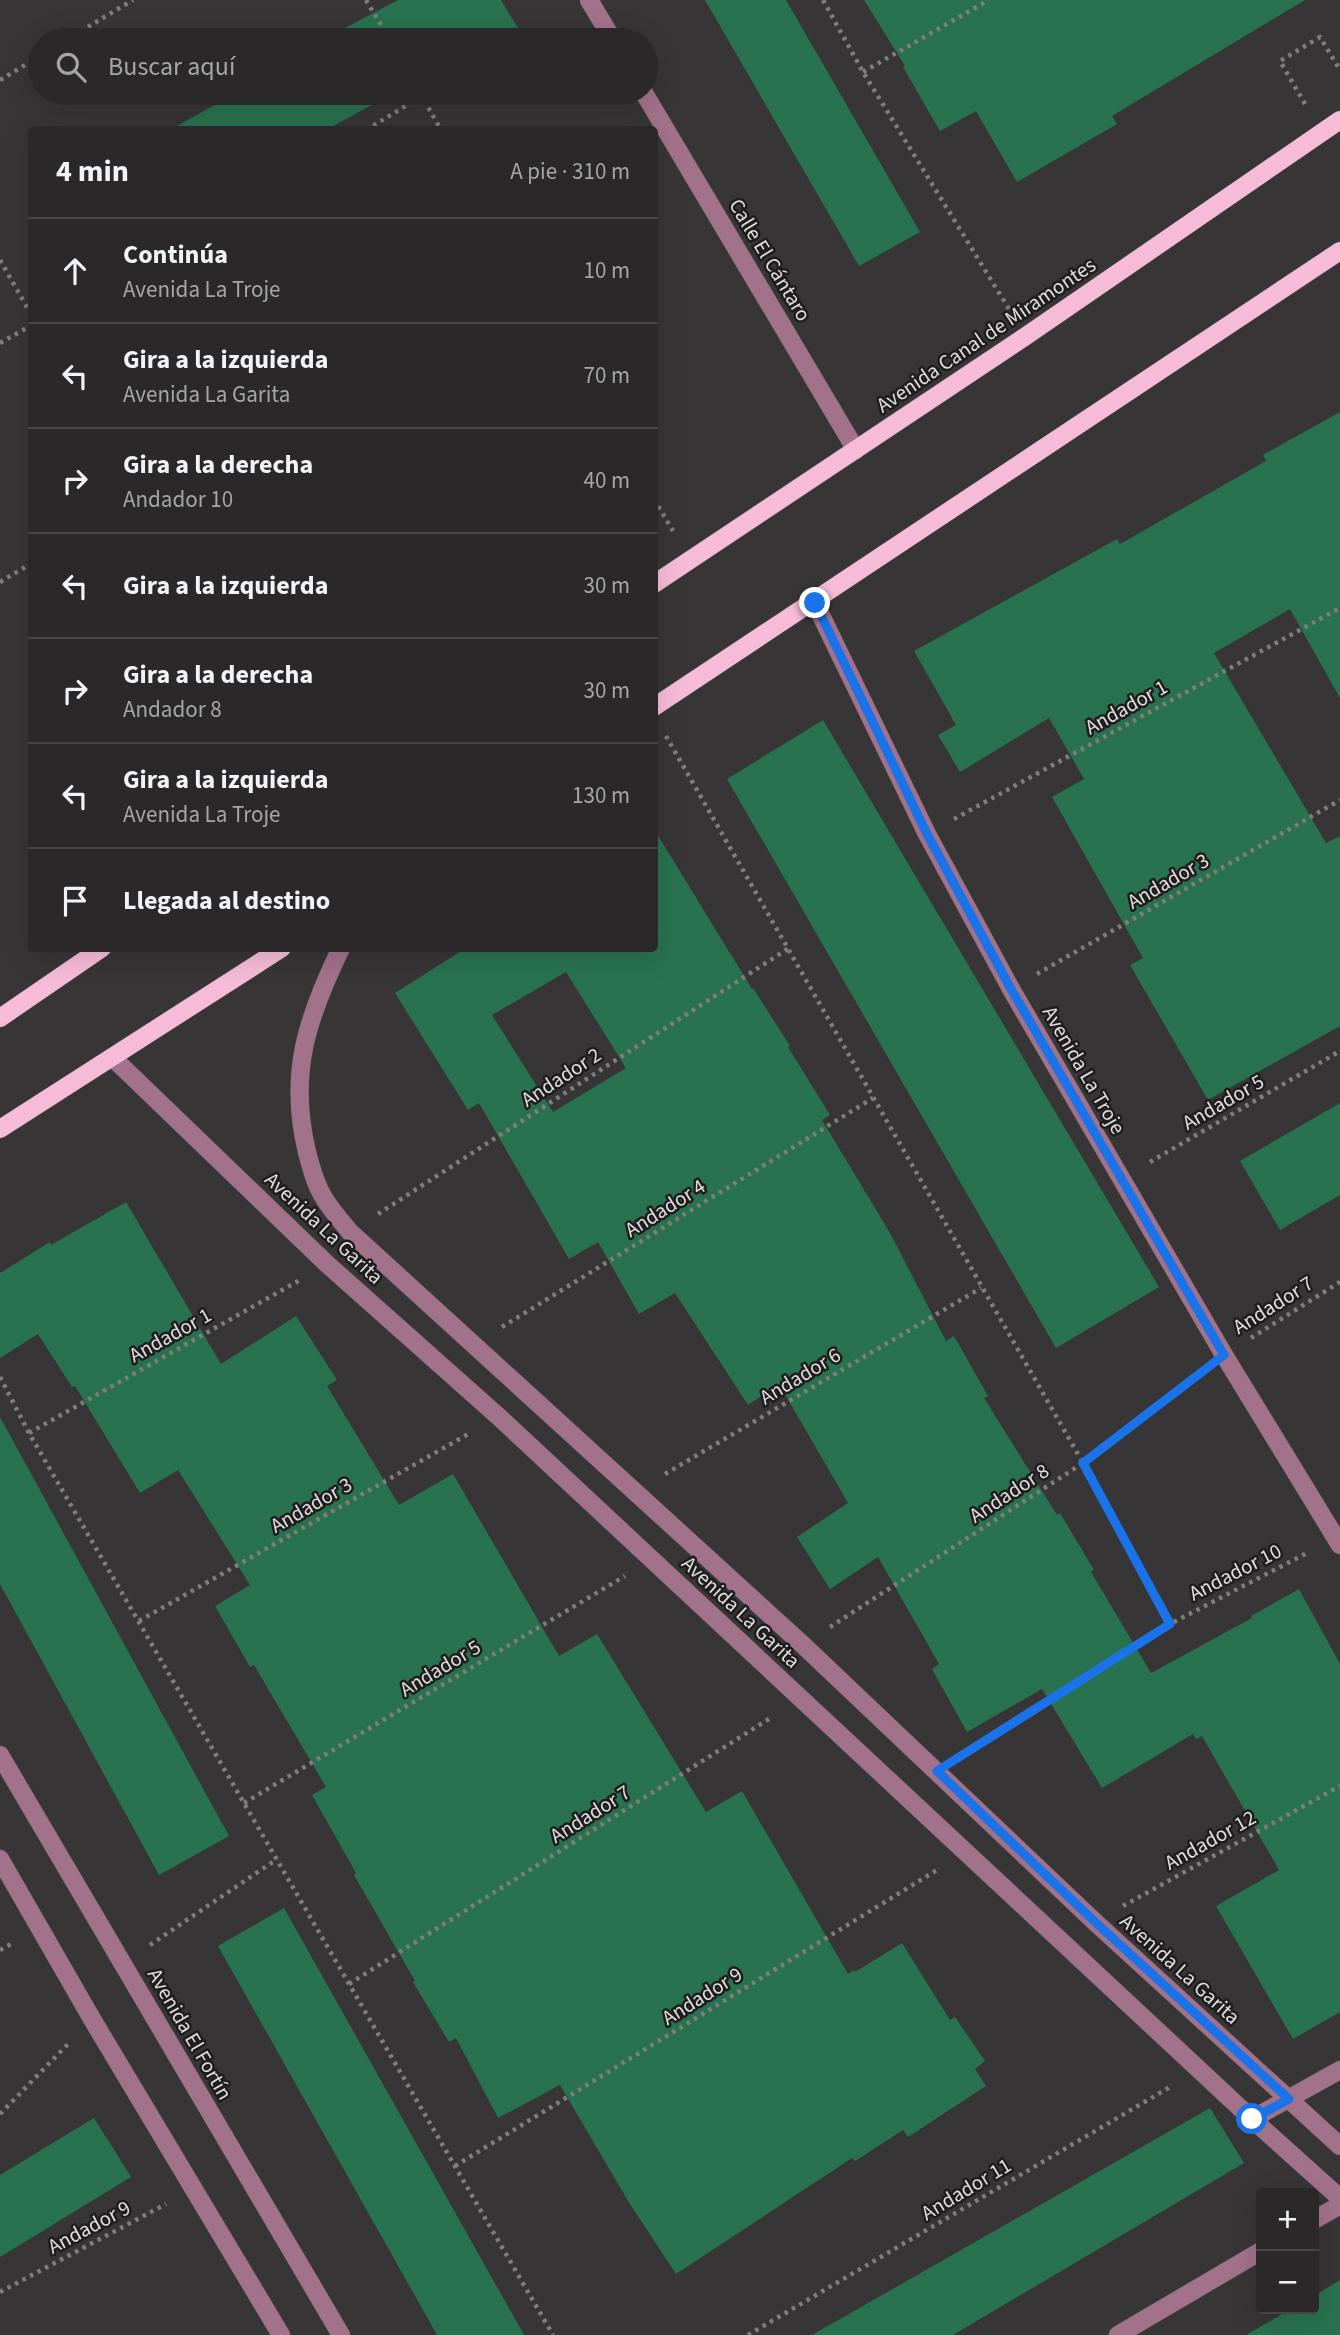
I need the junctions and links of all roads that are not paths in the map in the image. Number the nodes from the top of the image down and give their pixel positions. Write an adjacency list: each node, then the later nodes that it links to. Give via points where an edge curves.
1 (589, 0): 2 (street)
2 (606, 28)
3 (651, 105): 6 (street, Calle El Cántaro)
4 (1340, 120): 6 (main road, Avenida Canal de Miramontes)
5 (1340, 251): 8 (main road)
6 (856, 450): 7 (main road, Avenida Canal de Miramontes)
7 (658, 581)
8 (815, 603): 9 (main road); 16 (street, Avenida La Troje, via 927,834 1011,989)
9 (658, 705)
10 (96, 952): 13 (main road)
11 (276, 952): 14 (main road)
12 (339, 952): 20 (street, Avenida La Garita, via 302,1050 299,1090 310,1166 323,1196 350,1232 803,1645)
13 (0, 1018)
14 (113, 1058): 15 (main road); 21 (street, Avenida La Garita, via 327,1264 499,1417)
15 (0, 1129)
16 (1338, 1542)
17 (0, 1755): 28 (street, Avenida El Fortín)
18 (0, 1859): 27 (street)
19 (1340, 2070): 20 (street)
20 (1289, 2099): 21 (street); 22 (street, Avenida La Garita)
21 (1252, 2119): 23 (street, Avenida La Garita)
22 (1340, 2146)
23 (1340, 2198)
24 (1340, 2204): 25 (street)
25 (1319, 2217)
26 (1256, 2254): 29 (street)
27 (281, 2335)
28 (341, 2335)
29 (1118, 2335)

